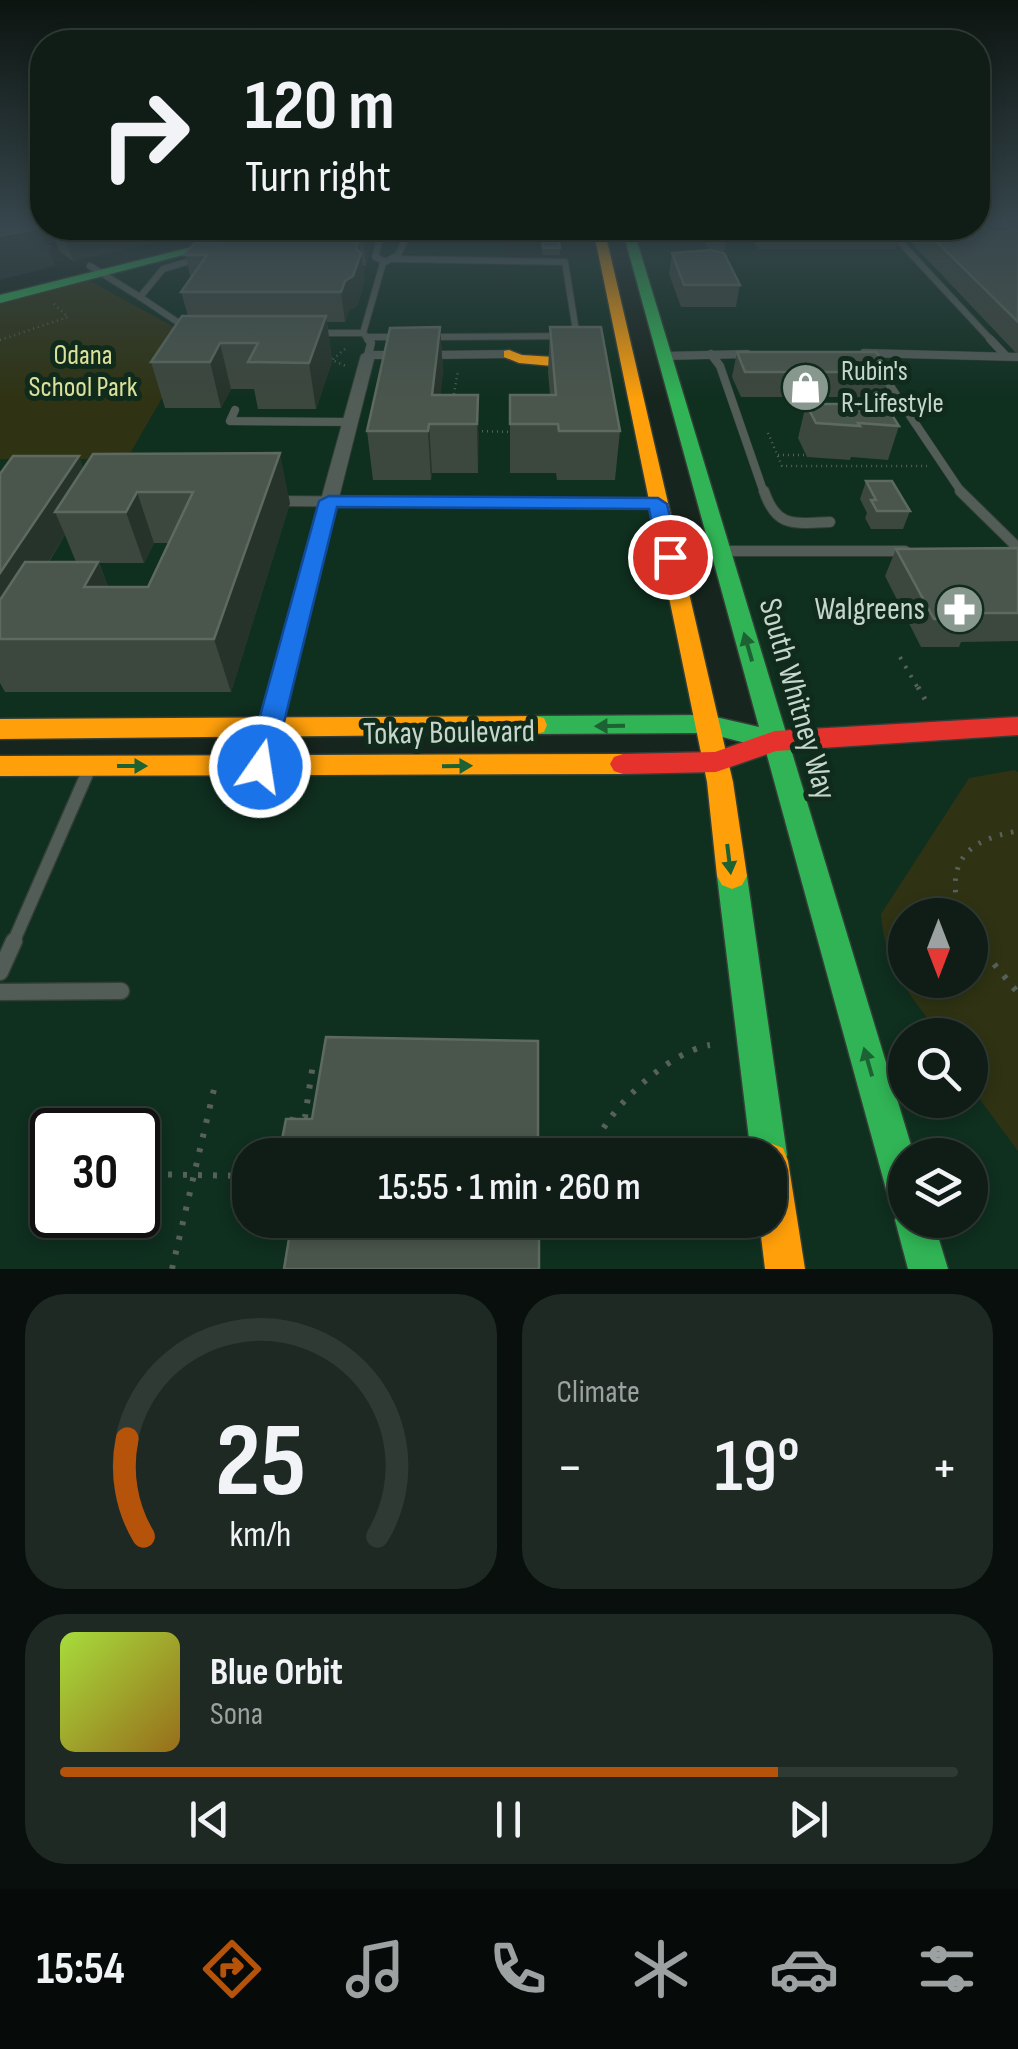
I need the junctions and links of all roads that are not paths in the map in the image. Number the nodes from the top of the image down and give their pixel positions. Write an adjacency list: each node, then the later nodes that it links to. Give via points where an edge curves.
1 (36, 281): 10 (main road)
2 (59, 281): 12 (main road)
3 (114, 281): 11 (lane)
4 (153, 281): 11 (lane)
5 (381, 281): 18 (lane)
6 (568, 281): 17 (lane, via 576,334)
7 (608, 281): 19 (main road)
8 (642, 281): 29 (main road, South Whitney Way)
9 (936, 281): 30 (lane)
10 (0, 288)
11 (140, 297): 13 (lane)
12 (0, 299)
13 (196, 333)
14 (308, 333): 18 (lane)
15 (406, 337): 18 (lane)
16 (426, 337): 17 (lane)
17 (485, 337): 28 (lane)
18 (366, 342): 26 (lane); 35 (street)
19 (621, 348): 29 (main road); 32 (main road); 33 (main road)
20 (509, 354): 21 (lane); 28 (lane); 32 (main road, via 593,365)
21 (586, 354)
22 (711, 354): 23 (lane); 29 (lane); 39 (lane, via 771,512 790,522)
23 (753, 354)
24 (852, 354): 25 (lane)
25 (868, 354): 30 (lane); 40 (lane, via 940,466 983,521)
26 (405, 355)
27 (422, 355): 28 (lane)
28 (484, 355)
29 (664, 356): 33 (main road, South Whitney Way)
30 (1006, 356): 31 (lane)
31 (1018, 357)
32 (632, 378): 38 (main road)
33 (673, 385): 42 (main road, South Whitney Way)
34 (234, 410): 35 (lane, via 230,421)
35 (349, 422): 37 (street)
36 (271, 500): 37 (lane)
37 (329, 501): 38 (lane); 46 (street)
38 (658, 504): 44 (main road)
39 (830, 522)
40 (1018, 549): 41 (lane)
41 (998, 550)
42 (721, 551): 43 (lane); 48 (main road, South Whitney Way, one-way to 42)
43 (921, 551)
44 (708, 724): 46 (main road, Tokay Boulevard, one-way to 46); 48 (main road, Tokay Boulevard); 49 (main road)
45 (1018, 726): 48 (main road, Tokay Boulevard)
46 (269, 728): 47 (main road, Tokay Boulevard); 52 (street)
47 (0, 729)
48 (775, 741): 49 (main road, Tokay Boulevard); 57 (main road, South Whitney Way, one-way to 48)
49 (716, 762): 52 (main road, Tokay Boulevard, one-way to 49); 56 (main road, one-way to 56)
50 (0, 766): 51 (main road, Tokay Boulevard)
51 (90, 766): 52 (main road, Tokay Boulevard, one-way to 52); 53 (lane)
52 (260, 767)
53 (0, 972)
54 (121, 991): 55 (lane)
55 (0, 992)
56 (767, 1138)
57 (890, 1138)
58 (781, 1238): 60 (main road)
59 (919, 1238): 61 (main road)
60 (785, 1269)
61 (928, 1269)

